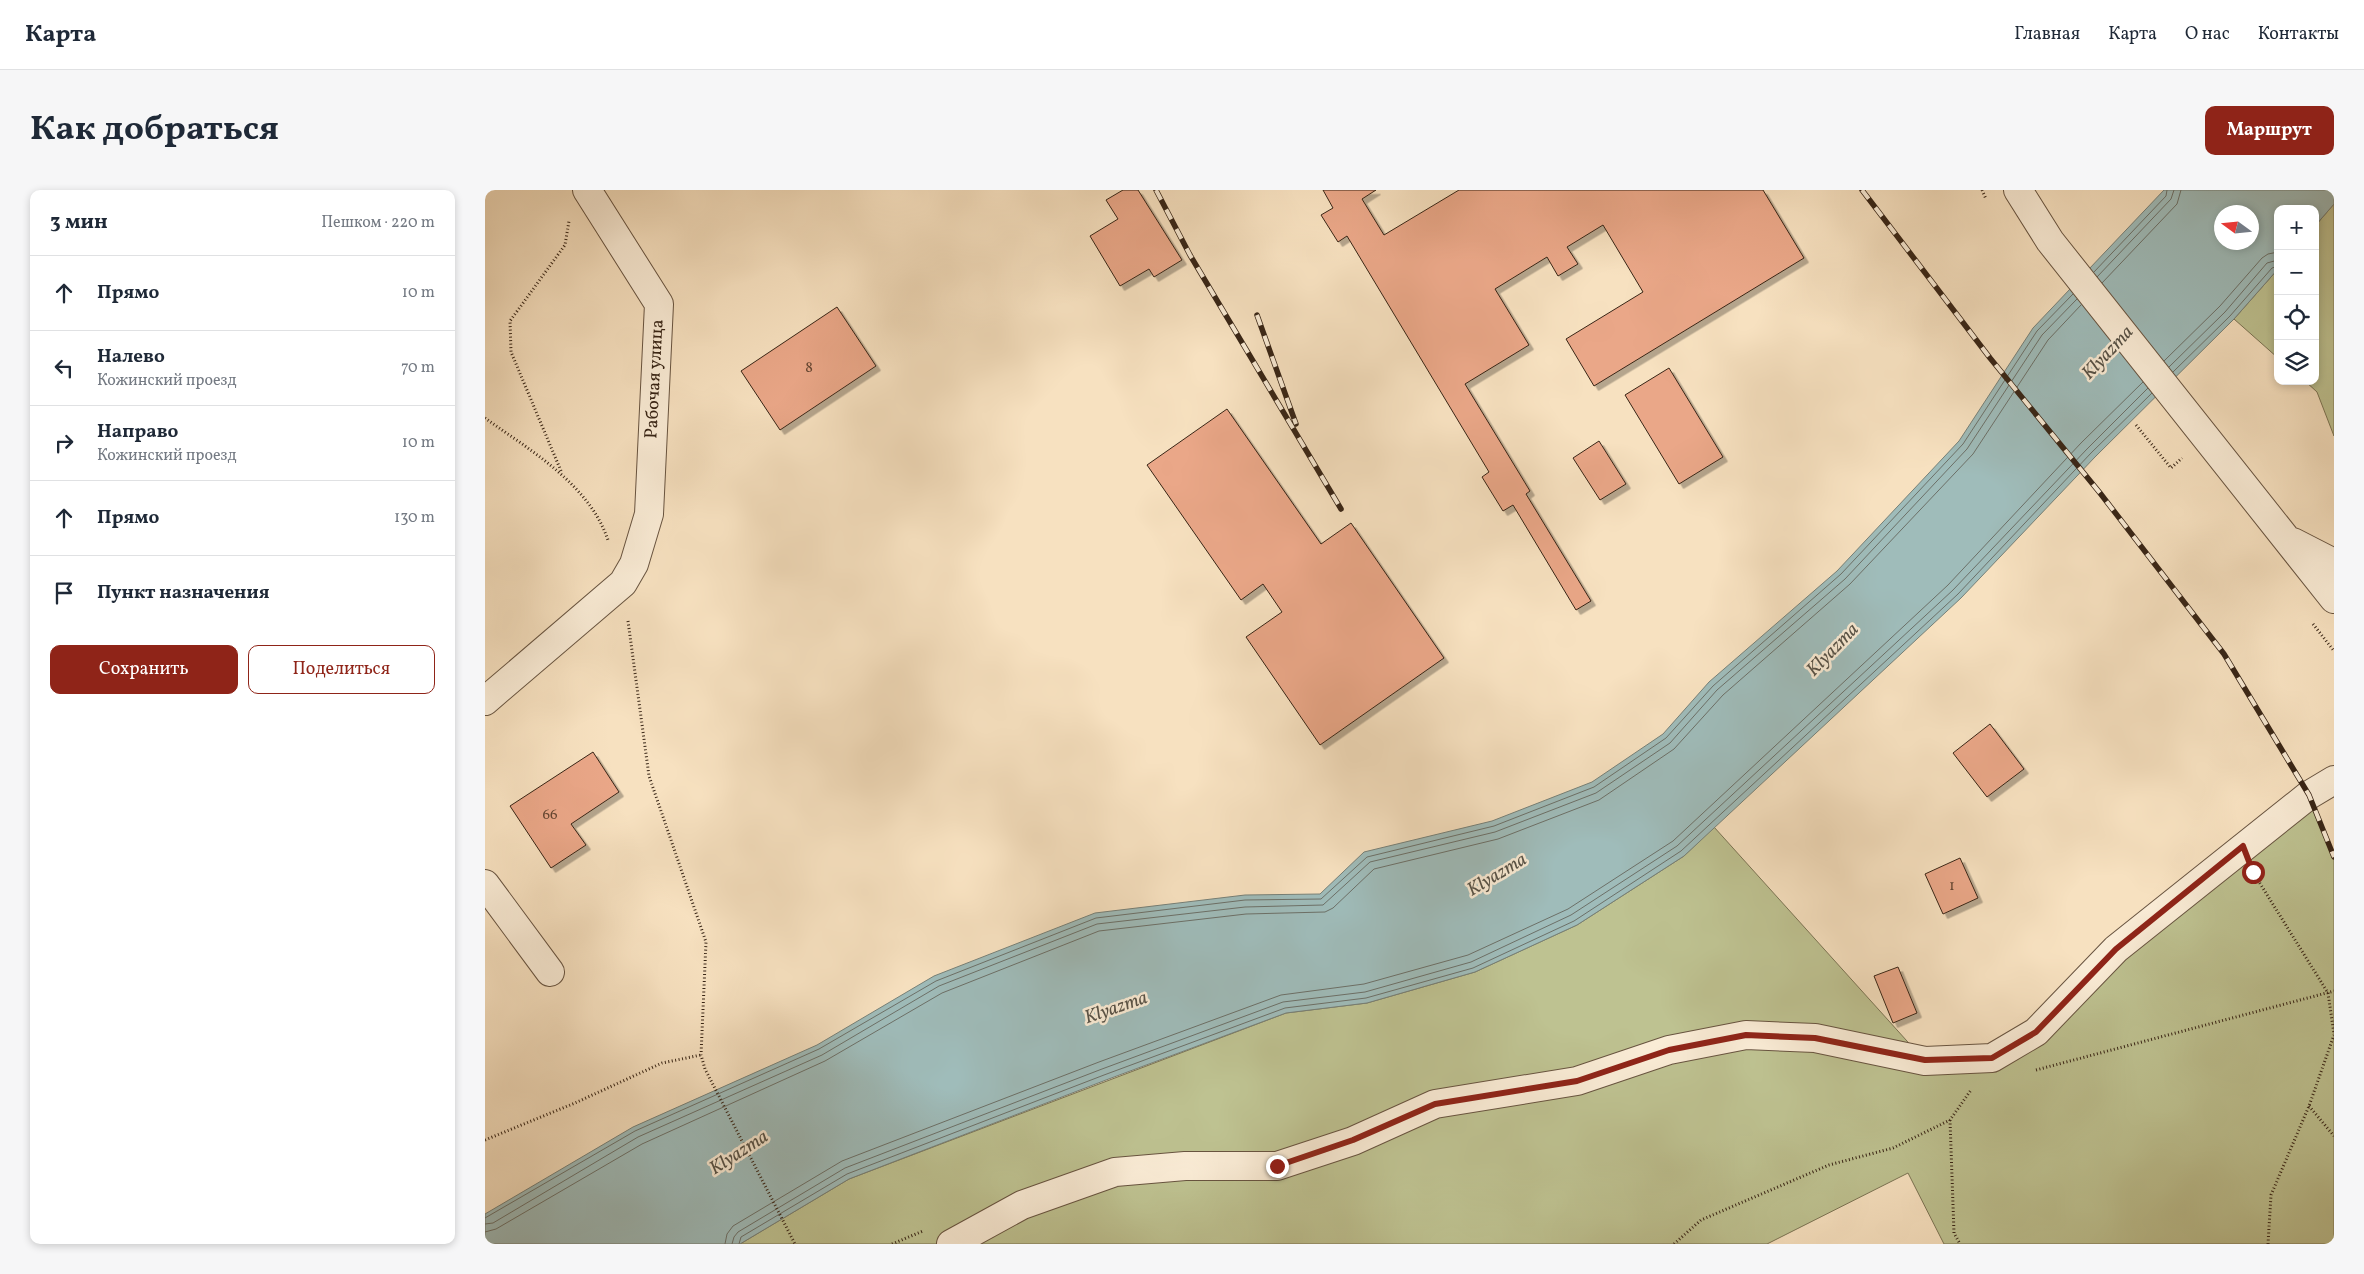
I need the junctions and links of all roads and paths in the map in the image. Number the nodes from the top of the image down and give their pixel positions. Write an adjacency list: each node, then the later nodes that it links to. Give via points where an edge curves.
1 (587, 190): 10 (street, Рабочая улица, via 659,304 649,514 634,564)
2 (2018, 190): 8 (street, via 2050,241)
3 (570, 217): 7 (path, via 565,244 510,321 511,352)
4 (485, 418): 7 (path)
5 (2137, 425): 6 (path, via 2171,468)
6 (2183, 457)
7 (561, 472): 10 (path, via 603,523)
8 (2285, 538): 9 (street); 11 (street)
9 (2334, 562)
10 (623, 583): 12 (street); 20 (path, via 649,776 707,942)
11 (2334, 598)
12 (485, 701)
13 (2334, 780): 14 (street, via 2309,795)
14 (2243, 846): 18 (path, via 2253,872); 21 (street, via 2116,949 2036,1032)
15 (485, 884): 16 (street)
16 (550, 972)
17 (2334, 991): 18 (path)
18 (2328, 993): 19 (path); 21 (path, via 2037,1070)
19 (2334, 1035): 22 (path)
20 (701, 1055): 25 (path, via 662,1063); 26 (path, via 705,1069)
21 (1992, 1058): 23 (path); 27 (street, via 1925,1060 1815,1038 1746,1035 1669,1050 1577,1081 1435,1104 1353,1140 1277,1166 1185,1166 1115,1172 1022,1205)
22 (2309, 1106): 24 (path); 30 (path, via 2271,1195)
23 (1950, 1120): 28 (path, via 1893,1148 1829,1164 1701,1220); 29 (path, via 1954,1233)
24 (2334, 1136)
25 (485, 1140)
26 (795, 1244)
27 (951, 1244)
28 (1674, 1244)
29 (1960, 1244)
30 (2268, 1244)

